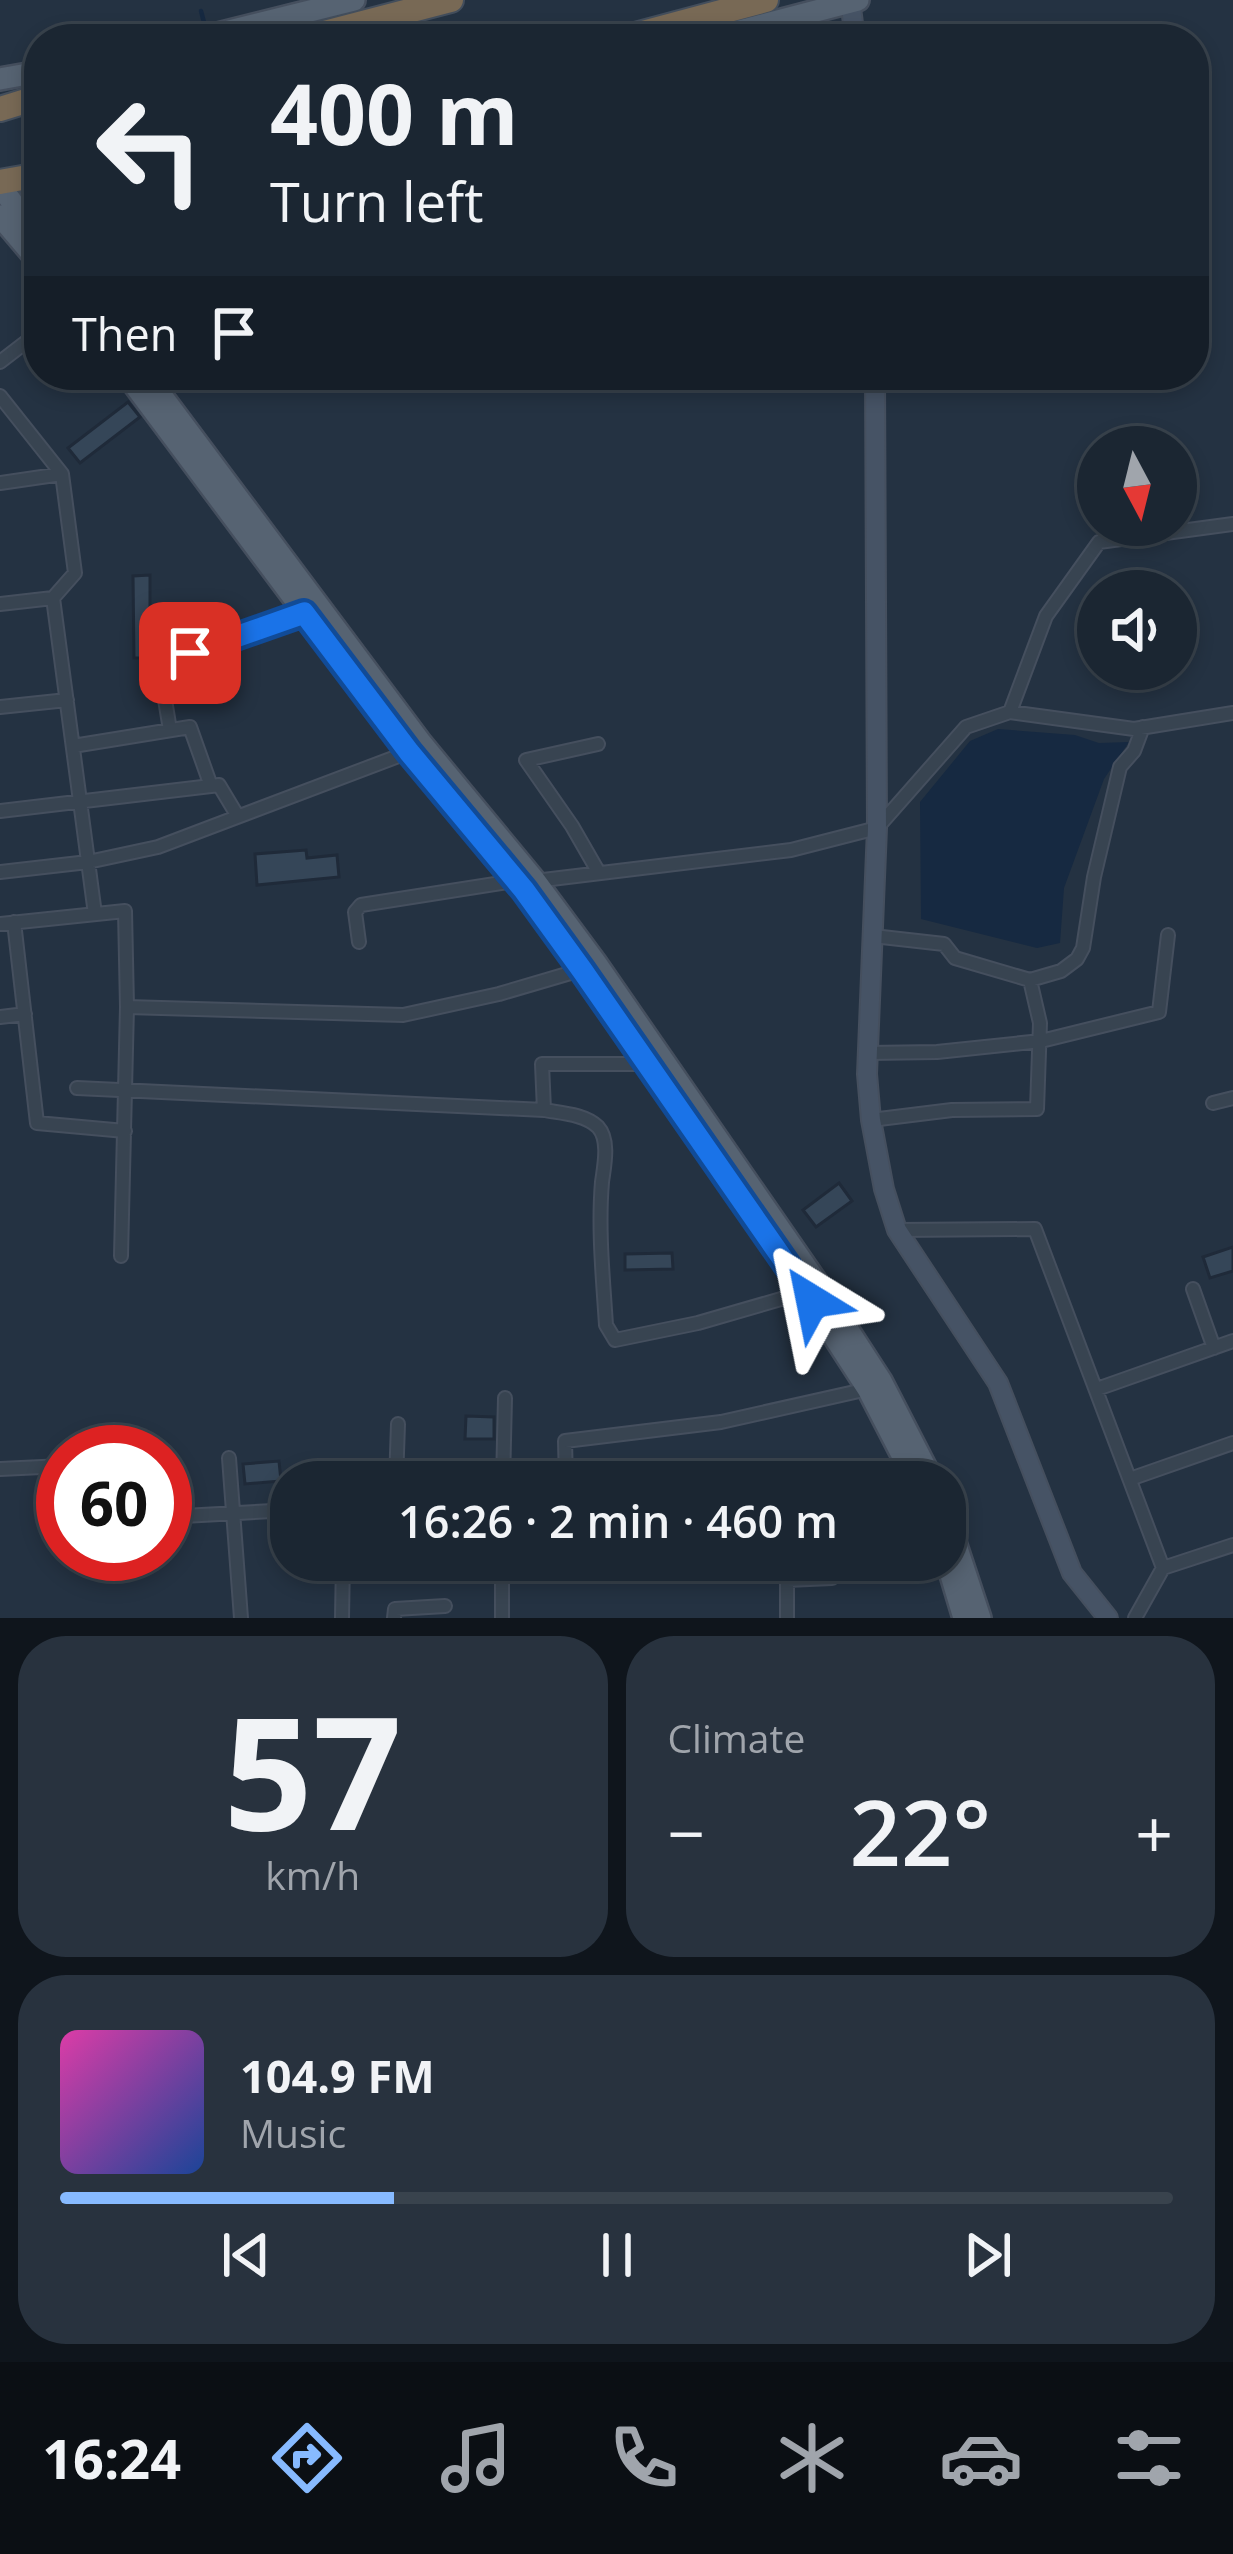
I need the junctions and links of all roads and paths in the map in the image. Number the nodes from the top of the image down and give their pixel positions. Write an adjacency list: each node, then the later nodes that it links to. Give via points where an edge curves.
1 (303, 0): 6 (main road)
2 (354, 0): 7 (main road)
3 (451, 0): 8 (highway)
4 (766, 0): 9 (highway)
5 (853, 1): 10 (main road)
6 (253, 24)
7 (261, 24)
8 (359, 24)
9 (676, 24)
10 (766, 24)
11 (0, 184): 13 (main road)
12 (0, 216): 14 (main road)
13 (24, 217)
14 (24, 244)
15 (24, 344): 16 (street)
16 (0, 362)
17 (138, 390): 26 (main road)
18 (157, 390): 46 (main road)
19 (874, 390): 42 (street)
20 (0, 395): 21 (street)
21 (62, 475): 22 (street); 24 (street, via 75,573)
22 (0, 483)
23 (1233, 524): 31 (street, via 1099,542 1046,616)
24 (53, 598): 25 (street); 29 (street)
25 (0, 604)
26 (304, 613): 28 (street); 37 (main road)
27 (155, 631): 28 (street)
28 (159, 663): 34 (street)
29 (67, 700): 30 (street); 36 (street)
30 (0, 707)
31 (1010, 712): 33 (street); 42 (street, via 966,727)
32 (1233, 713): 33 (street)
33 (1143, 728): 53 (street, via 1120,767 1081,953 1067,968)
34 (170, 730): 36 (street); 38 (street, via 190,727)
35 (598, 745): 45 (street, via 526,760)
36 (73, 746): 39 (street)
37 (409, 752): 41 (street); 46 (main road)
38 (211, 786): 39 (street); 41 (street, via 219,785)
39 (80, 803): 40 (street); 43 (street)
40 (0, 811)
41 (237, 815): 43 (street, via 158,847)
42 (877, 828): 45 (street, via 790,850); 50 (street)
43 (88, 862): 44 (street); 47 (street)
44 (0, 872)
45 (599, 873): 46 (street)
46 (525, 881): 51 (street, via 361,905); 52 (main road)
47 (95, 914): 48 (street); 54 (street, via 125,911)
48 (7, 923): 55 (street)
49 (1168, 935): 57 (street, via 1159,1012)
50 (873, 936): 53 (street, via 944,944 955,958); 58 (street)
51 (359, 942)
52 (589, 966): 54 (street, via 403,1015); 59 (main road); 83 (main road, via 824,1293)
53 (1030, 980): 57 (street)
54 (127, 1007): 61 (street)
55 (25, 1014): 56 (street); 66 (street, via 37,1123)
56 (0, 1017)
57 (1041, 1041): 58 (street); 65 (street, via 1037,1109)
58 (868, 1053): 65 (street)
59 (648, 1064): 64 (street, via 542,1064); 70 (main road)
60 (77, 1088): 61 (street)
61 (126, 1090): 64 (street); 66 (street)
62 (1233, 1098): 63 (street)
63 (1213, 1102)
64 (544, 1109): 70 (street, via 582,1118 603,1136 606,1325 615,1340)
65 (871, 1120): 67 (street)
66 (125, 1132): 68 (street)
67 (897, 1230): 74 (street, via 1035,1229); 105 (street, via 998,1383 1072,1573)
68 (121, 1256)
69 (1193, 1289): 72 (street)
70 (806, 1292): 73 (main road)
71 (1233, 1341): 72 (street)
72 (1214, 1348): 74 (street)
73 (868, 1389): 81 (street, via 721,1422 566,1441); 82 (main road)
74 (1097, 1389): 86 (street)
75 (505, 1397): 80 (street)
76 (398, 1424): 79 (street)
77 (1233, 1444): 86 (street)
78 (229, 1458): 88 (street)
79 (397, 1461)
80 (503, 1461)
81 (566, 1461)
82 (905, 1461)
83 (922, 1461)
84 (36, 1467): 85 (street)
85 (0, 1469)
86 (1130, 1479): 91 (street)
87 (270, 1511): 88 (street)
88 (232, 1514): 89 (street); 98 (street)
89 (192, 1516)
90 (1233, 1545): 91 (street)
91 (1163, 1568): 106 (street)
92 (966, 1576): 104 (main road)
93 (343, 1581): 99 (street)
94 (502, 1581): 101 (street)
95 (787, 1581): 102 (street)
96 (953, 1581): 103 (main road)
97 (445, 1606): 100 (street, via 395,1609)
98 (241, 1618)
99 (342, 1618)
100 (394, 1618)
101 (502, 1618)
102 (788, 1618)
103 (964, 1618)
104 (980, 1618)
105 (1108, 1618)
106 (1135, 1618)

